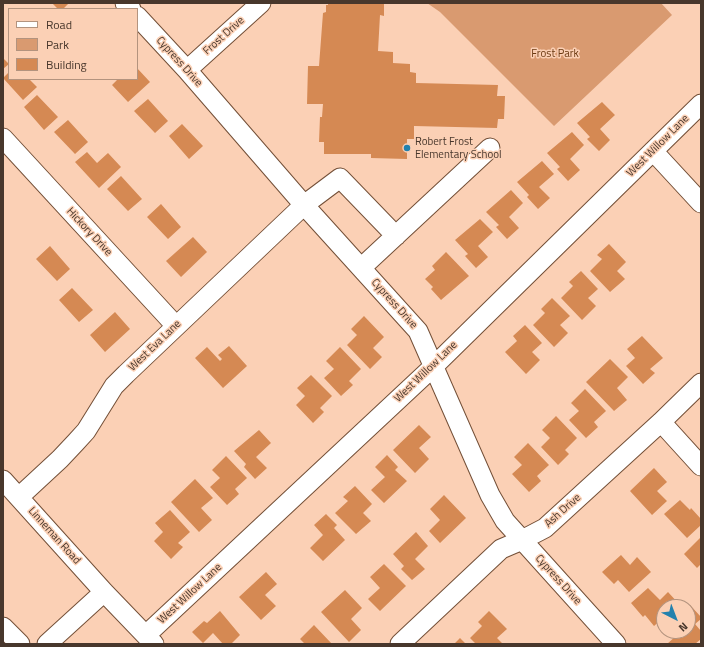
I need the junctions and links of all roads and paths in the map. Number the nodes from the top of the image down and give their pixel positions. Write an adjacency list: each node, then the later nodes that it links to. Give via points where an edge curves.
1 (261, 3): 3 (street, Frost Drive)
2 (138, 17): 3 (street, Cypress Drive)
3 (187, 70): 9 (street, Cypress Drive)
4 (701, 104): 7 (street, West Willow Lane)
5 (3, 138): 12 (street, Hickory Drive)
6 (490, 148): 10 (street)
7 (654, 151): 8 (street); 13 (street, West Willow Lane)
8 (701, 203)
9 (304, 205): 10 (street, West Eva Lane, via 340,178); 11 (street, Cypress Drive); 12 (street, West Eva Lane)
10 (396, 236): 11 (street)
11 (361, 268): 13 (street, Cypress Drive, via 418,331)
12 (176, 326): 18 (street, West Eva Lane, via 114,386 86,431)
13 (434, 366): 19 (street, Cypress Drive, via 490,495 505,521); 21 (street, West Willow Lane)
14 (701, 383): 15 (street, Ash Drive)
15 (660, 422): 16 (street); 19 (street, Ash Drive, via 545,528)
16 (701, 466)
17 (3, 480): 18 (street, Linneman Road)
18 (19, 497): 20 (street, Linneman Road)
19 (522, 540): 23 (street, Ash Drive, via 501,549); 24 (street, Cypress Drive)
20 (104, 592): 21 (street, Linneman Road); 22 (street)
21 (150, 639)
22 (47, 644)
23 (400, 644)
24 (616, 644)

